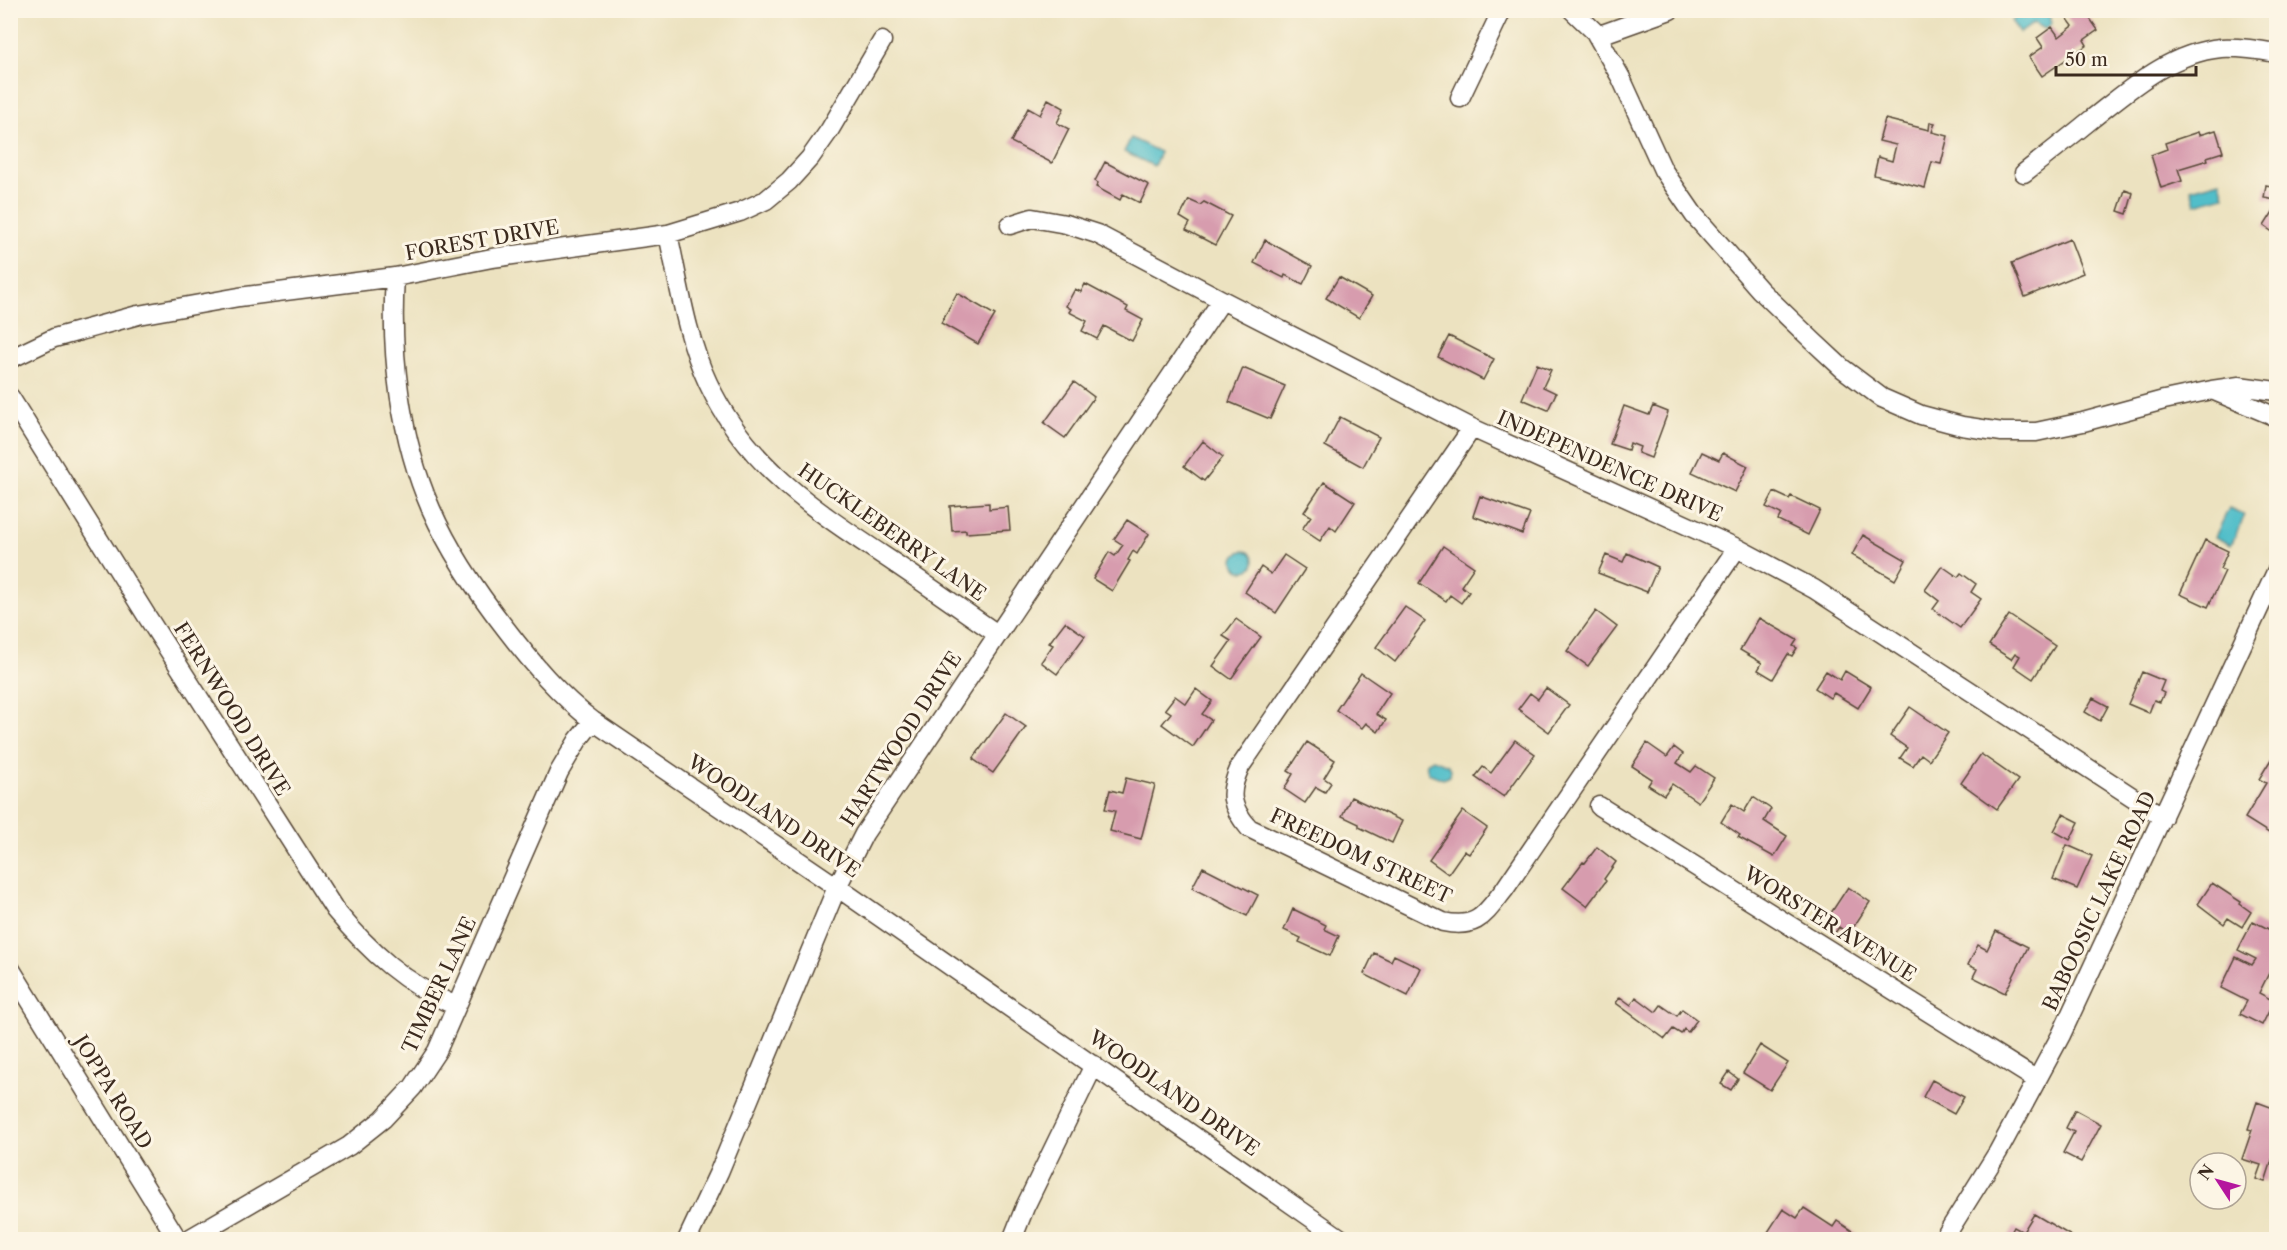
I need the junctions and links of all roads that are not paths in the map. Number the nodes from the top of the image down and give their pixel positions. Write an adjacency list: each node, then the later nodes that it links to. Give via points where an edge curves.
1 (1502, 10): 8 (street)
2 (1572, 10): 5 (street)
3 (1594, 10): 5 (street)
4 (1670, 10): 5 (street)
5 (1596, 34): 15 (street, via 1663,170 1694,215 1760,290 1842,368 1882,398 1921,415 1962,426 2036,432)
6 (882, 40): 11 (street, FOREST DRIVE, via 829,131 789,181 765,200 740,212)
7 (2277, 53): 9 (street, via 2221,48 2160,68)
8 (1460, 98)
9 (2024, 173)
10 (1010, 225): 13 (street, INDEPENDENCE DRIVE, via 1032,218 1097,234)
11 (668, 234): 12 (street, FOREST DRIVE, via 492,258); 22 (street, HUCKLEBERRY LANE, via 697,356 733,426 763,464 834,524)
12 (395, 278): 14 (street, FOREST DRIVE, via 239,297 138,315 54,338); 23 (street, WOODLAND DRIVE, via 392,321 405,424 431,508 451,548 501,622 552,686)
13 (1222, 300): 19 (street, INDEPENDENCE DRIVE); 22 (street, HARTWOOD DRIVE)
14 (10, 359)
15 (2212, 390): 16 (street, via 2239,386); 18 (street)
16 (2277, 391)
17 (10, 397): 28 (street, FERNWOOD DRIVE, via 335,910 395,970 429,995)
18 (2277, 417)
19 (1472, 428): 20 (street, INDEPENDENCE DRIVE); 20 (street, FREEDOM STREET, via 1246,758 1233,784 1232,801 1249,828 1443,922 1473,922 1504,890)
20 (1737, 548): 25 (street, INDEPENDENCE DRIVE, via 1814,590)
21 (2277, 572): 25 (street, BABOOSIC LAKE ROAD)
22 (998, 634): 26 (street, HARTWOOD DRIVE, via 864,834)
23 (593, 721): 26 (street, WOODLAND DRIVE); 28 (street, TIMBER LANE, via 559,772)
24 (1599, 806): 30 (street, WORSTER AVENUE)
25 (2163, 817): 30 (street, BABOOSIC LAKE ROAD)
26 (837, 887): 29 (street, WOODLAND DRIVE); 34 (street, HARTWOOD DRIVE, via 719,1172)
27 (10, 968): 32 (street, JOPPA ROAD)
28 (456, 1006): 33 (street, TIMBER LANE, via 437,1051 413,1088 383,1119 349,1146)
29 (1094, 1065): 31 (street, WOODLAND DRIVE); 35 (street)
30 (2037, 1080): 37 (street, BABOOSIC LAKE ROAD, via 1998,1152)
31 (1320, 1233): 36 (street, WOODLAND DRIVE)
32 (178, 1239)
33 (187, 1239)
34 (687, 1239)
35 (1012, 1239)
36 (1343, 1239)
37 (1943, 1239)

